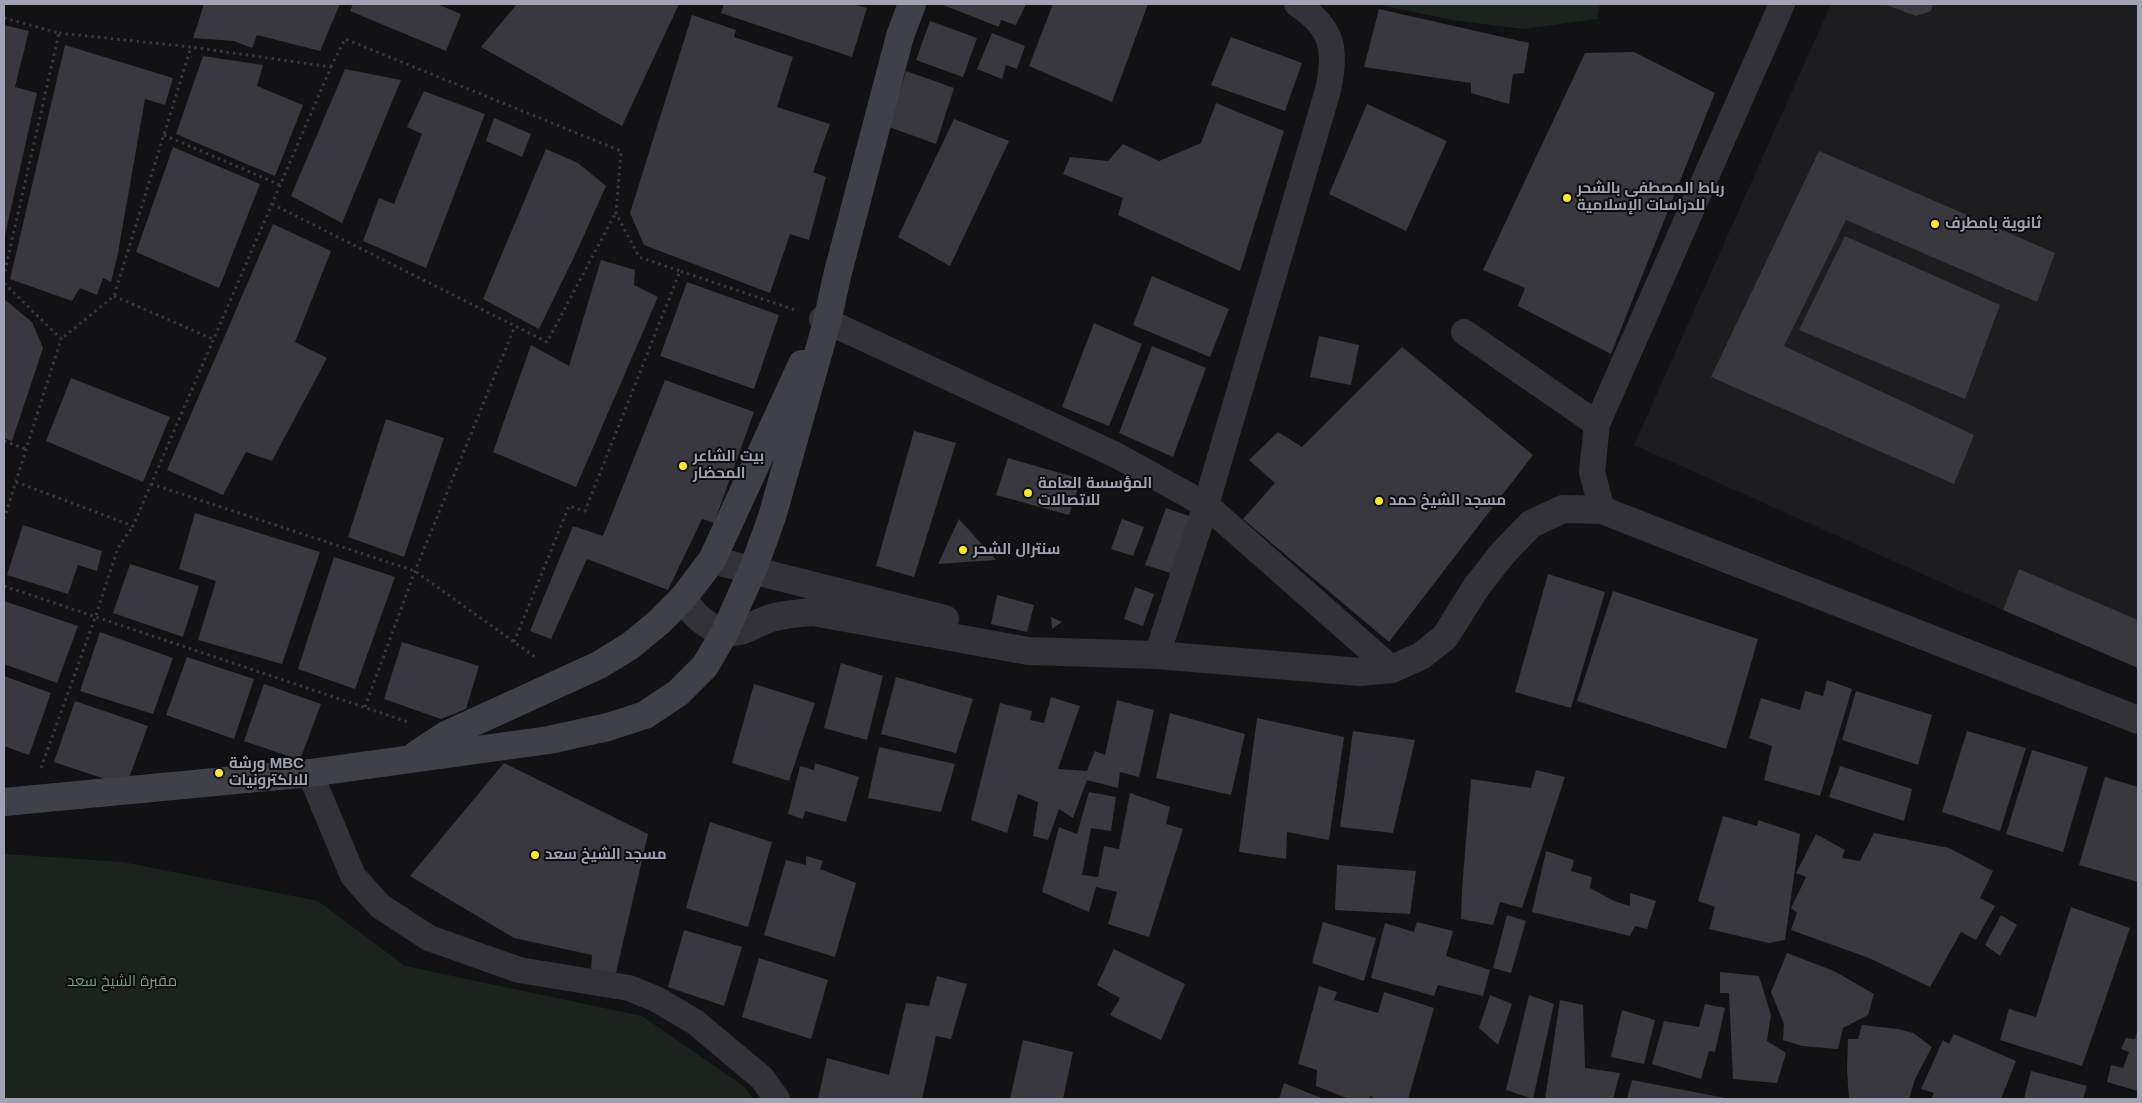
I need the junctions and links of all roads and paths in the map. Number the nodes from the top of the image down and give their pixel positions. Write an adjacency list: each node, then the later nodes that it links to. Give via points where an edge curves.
1 (912, 4): 16 (main road, via 900,36)
2 (1297, 4): 26 (street, via 1314,16 1329,38 1334,64)
3 (1782, 4): 21 (street)
4 (4, 18): 5 (path)
5 (59, 33): 6 (path); 13 (path)
6 (191, 47): 7 (path); 8 (path)
7 (331, 67): 9 (path); 11 (path, via 345,39 621,151)
8 (164, 135): 9 (path); 15 (path)
9 (280, 185): 10 (path)
10 (272, 204): 17 (path); 20 (path)
11 (616, 213): 12 (path, via 639,257); 17 (path, via 547,342)
12 (680, 270): 16 (path); 37 (path, via 585,511 569,506)
13 (4, 275)
14 (4, 283): 19 (path)
15 (114, 296): 19 (path); 20 (path)
16 (824, 320): 26 (street, via 1116,455); 30 (main road); 31 (main road, via 774,508)
17 (514, 326): 32 (path)
18 (1464, 332): 21 (street)
19 (61, 339): 23 (path)
20 (213, 339): 25 (path)
21 (1597, 424): 27 (street, via 1592,472)
22 (4, 441): 23 (path)
23 (26, 449): 24 (path)
24 (16, 482): 28 (path); 29 (path)
25 (152, 484): 29 (path); 32 (path)
26 (1206, 504): 39 (street); 40 (street)
27 (1602, 510): 40 (street, via 1563,508 1531,524 1477,586 1445,637 1421,656); 43 (street)
28 (4, 518)
29 (133, 526): 35 (path, via 118,548)
30 (712, 560): 31 (street); 34 (main road)
31 (753, 570): 36 (main road); 38 (street)
32 (415, 571): 37 (path); 42 (path)
33 (4, 586): 35 (path)
34 (683, 598): 36 (street, via 700,619); 41 (main road, via 630,646)
35 (95, 618): 42 (path); 47 (path)
36 (725, 632): 38 (street, via 746,629 784,615 813,612 1028,650); 45 (main road, via 705,666 678,693 645,715 549,740)
37 (514, 642): 41 (path)
38 (1080, 653): 39 (street)
39 (1157, 655): 40 (street, via 1360,672)
40 (1392, 670)
41 (566, 679): 44 (main road)
42 (365, 707): 44 (path)
43 (2138, 720)
44 (446, 735): 45 (main road)
45 (410, 758): 46 (main road)
46 (310, 773): 47 (main road); 48 (street, via 354,876 380,906 429,938 519,970 629,988 656,999 695,1022 762,1078)
47 (16, 801)
48 (777, 1099)

